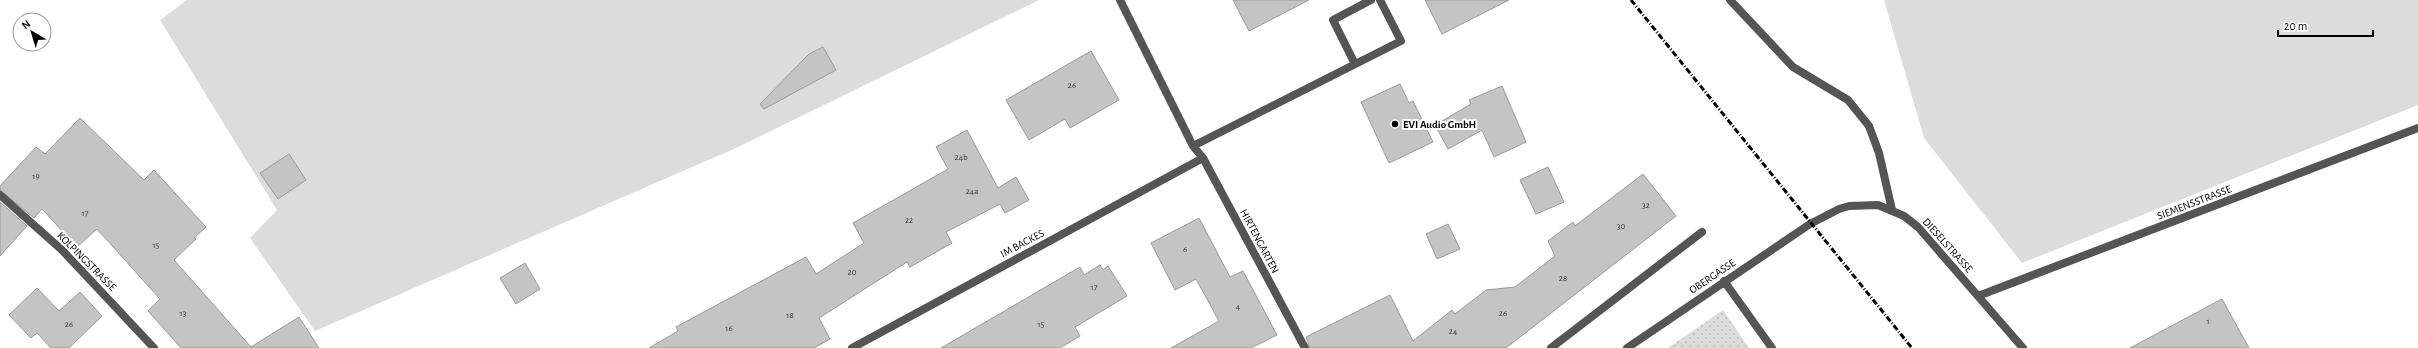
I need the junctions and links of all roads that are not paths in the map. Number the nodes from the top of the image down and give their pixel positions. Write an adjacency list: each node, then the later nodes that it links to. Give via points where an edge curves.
1 (1120, 0): 7 (street, HIRTENGARTEN)
2 (1371, 0): 5 (street, via 1333,20)
3 (1380, 0): 5 (street, via 1401,41)
4 (1730, 0): 10 (street, via 1793,67 1848,100 1869,126 1879,153)
5 (1355, 64): 7 (street)
6 (2418, 128): 14 (street, SIEMENSSTRASSE)
7 (1193, 146): 8 (street, HIRTENGARTEN)
8 (1203, 158): 16 (street, IM BACKES); 17 (street, HIRTENGARTEN)
9 (0, 195): 15 (street, KOLPINGSTRASSE, via 62,250)
10 (1892, 210): 11 (street, DIESELSTRASSE, via 1878,205 1849,206); 14 (street, DIESELSTRASSE, via 1918,227)
11 (1810, 224): 13 (street, OBERGASSE)
12 (1702, 232): 18 (street)
13 (1724, 281): 19 (street, OBERGASSE); 20 (street)
14 (1978, 296): 21 (street, DIESELSTRASSE)
15 (154, 348)
16 (852, 348)
17 (1305, 348)
18 (1551, 348)
19 (1627, 348)
20 (1772, 348)
21 (2023, 348)

